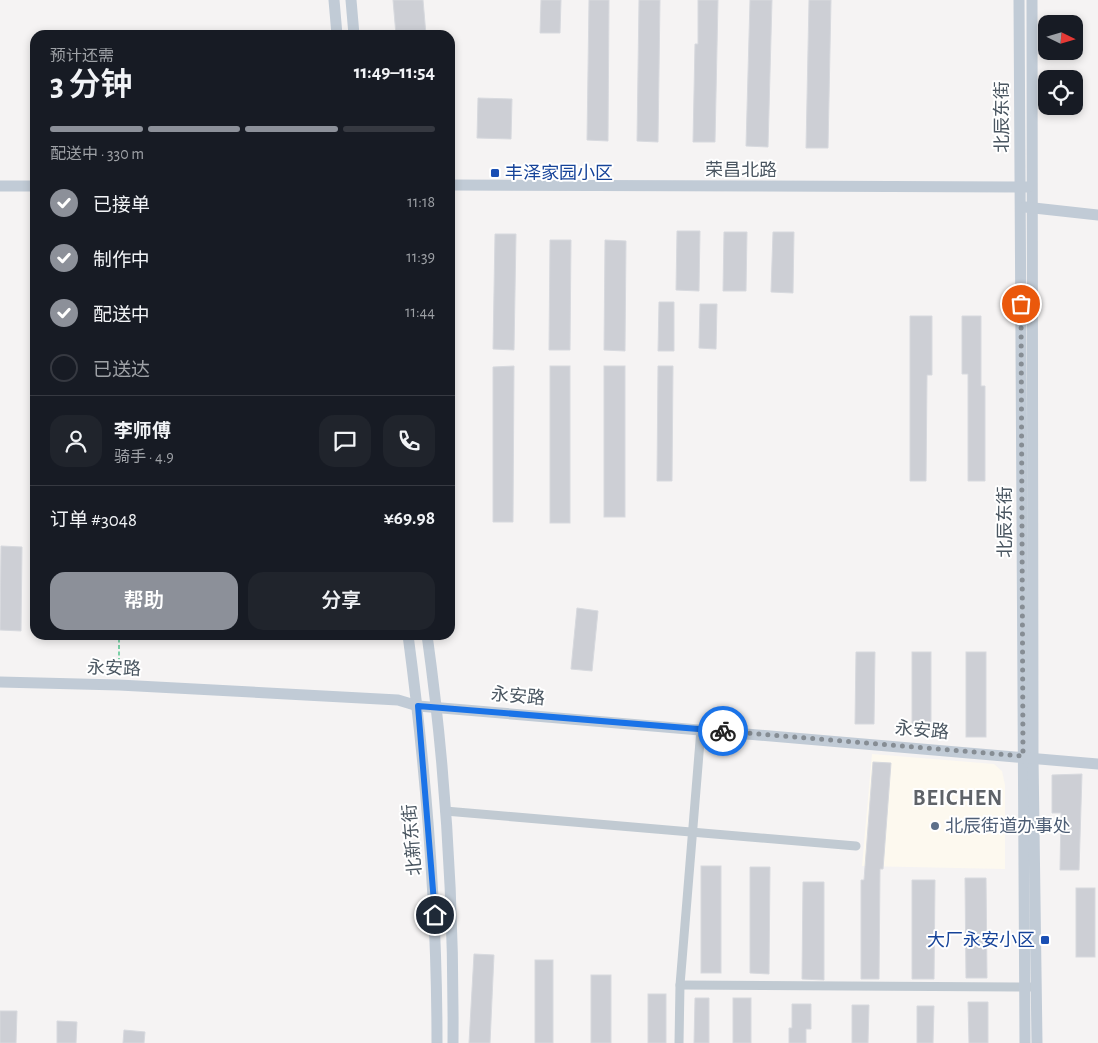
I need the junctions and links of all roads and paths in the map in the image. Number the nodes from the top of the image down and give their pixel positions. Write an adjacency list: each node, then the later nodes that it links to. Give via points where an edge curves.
1 (334, 0): 5 (main road)
2 (351, 0): 6 (main road)
3 (1019, 0): 10 (main road, 北辰东街)
4 (1032, 0): 11 (main road, 北辰东街)
5 (337, 30)
6 (354, 30)
7 (455, 185): 10 (main road, 荣昌北路)
8 (0, 186): 9 (main road)
9 (30, 186)
10 (1020, 187): 11 (main road, 荣昌北路); 12 (main road, 北辰东街)
11 (1033, 187): 22 (main road, 北辰东街)
12 (1020, 206): 13 (main road); 22 (main road, 北辰东街)
13 (1098, 215)
14 (119, 640): 18 (path)
15 (409, 640): 19 (main road, 北新东街)
16 (428, 640): 20 (main road, 北新东街)
17 (0, 682): 18 (main road, 永安路)
18 (119, 685): 19 (main road, 永安路, via 398,700)
19 (418, 706): 20 (main road, 永安路); 29 (main road, 北新东街, via 434,899)
20 (437, 707): 21 (main road, 永安路); 24 (main road, 北新东街)
21 (701, 729): 22 (main road, 永安路); 25 (street)
22 (1028, 757): 23 (main road, 永安路); 28 (main road, 北辰东街); 32 (main road, 北辰东街)
23 (1098, 764)
24 (444, 811): 25 (street); 30 (main road, 北新东街, via 454,978)
25 (692, 830): 26 (street); 27 (street)
26 (856, 846)
27 (680, 985): 28 (street); 31 (street)
28 (1036, 988): 33 (main road, 北辰东街)
29 (437, 1043)
30 (453, 1043)
31 (679, 1043)
32 (1025, 1043)
33 (1037, 1043)

